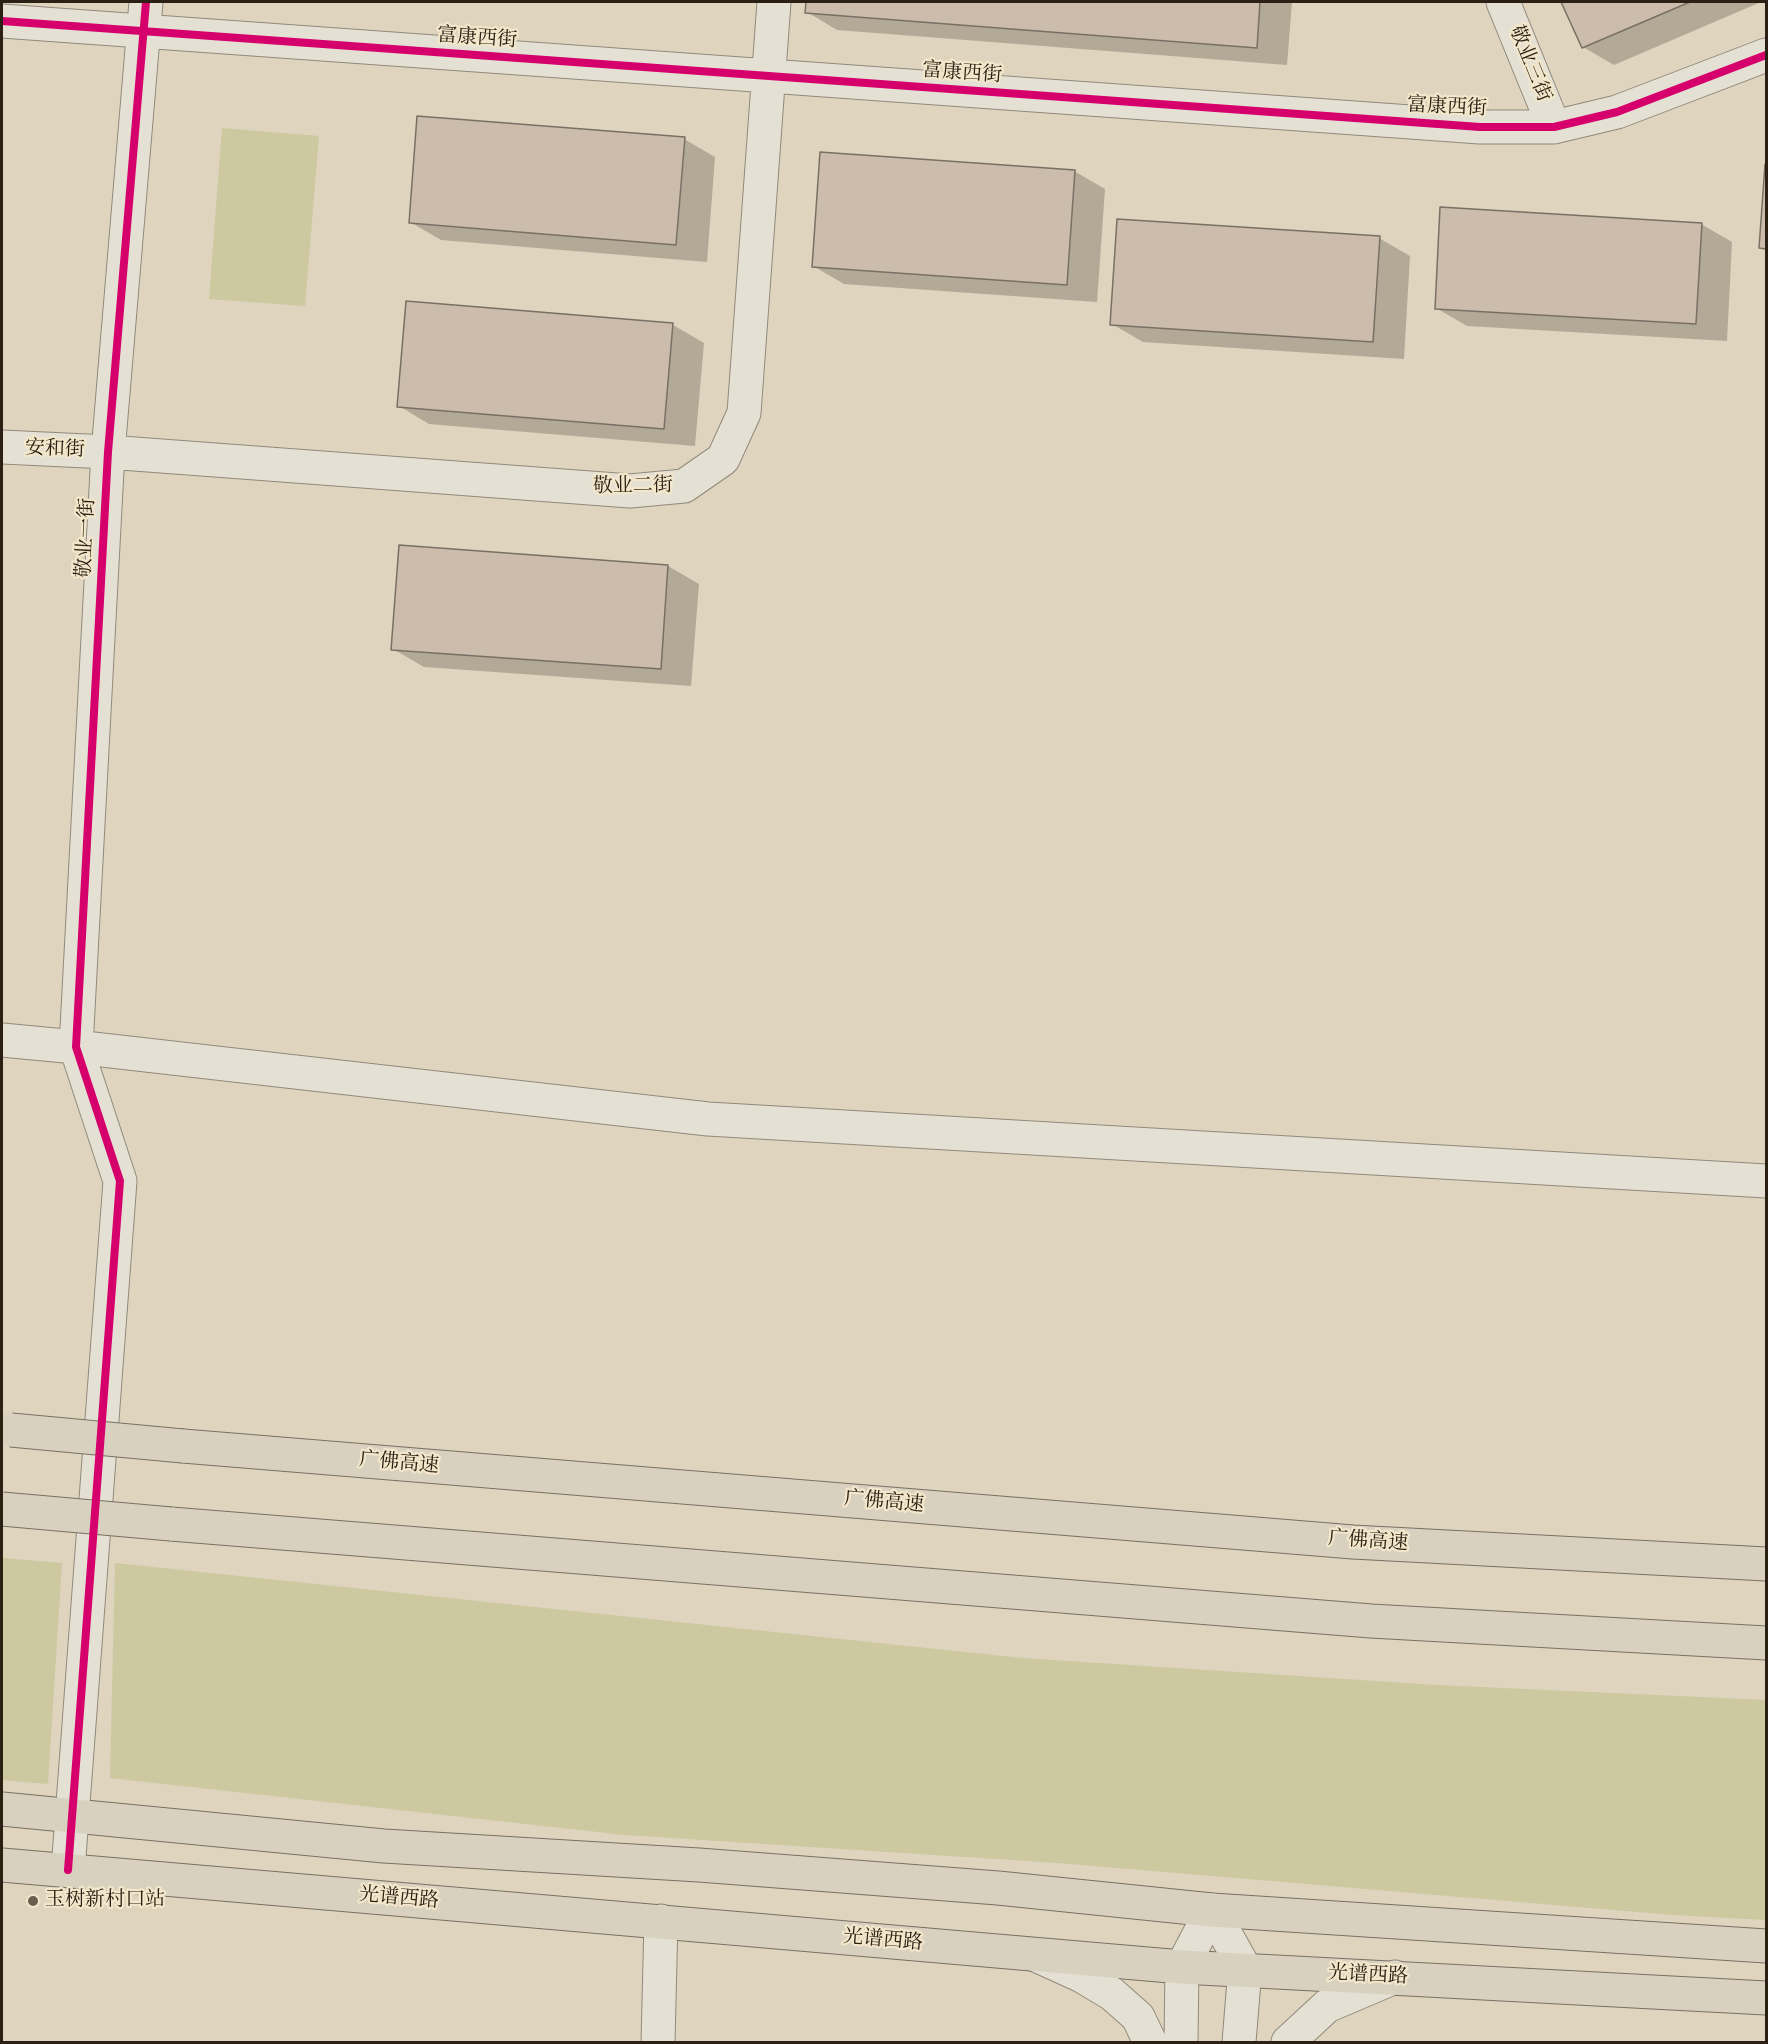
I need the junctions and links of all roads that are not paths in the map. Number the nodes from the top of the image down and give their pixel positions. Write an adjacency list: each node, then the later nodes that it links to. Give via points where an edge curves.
1 (774, 2): 6 (street, 敬业二街)
2 (1503, 2): 7 (street, 敬业三街)
3 (145, 17): 4 (street, 富康西街); 6 (street, 富康西街); 9 (street, 敬业一街)
4 (2, 21)
5 (1767, 55): 7 (street, 富康西街, via 1617,112)
6 (770, 77): 7 (street, 富康西街, via 1468,126); 9 (street, 敬业二街, via 744,413 723,459 684,486 630,491)
7 (1554, 127)
8 (2, 447): 9 (street, 安和街)
9 (108, 452): 11 (street, 敬业一街)
10 (2, 1040): 11 (street)
11 (76, 1047): 12 (street, via 708,1119); 18 (street, via 120,1181)
12 (1767, 1181)
13 (6, 1430): 15 (main road, 广佛高速, bridge, via 1353,1542)
14 (2, 1509): 16 (main road, bridge, via 1371,1621)
15 (1767, 1564)
16 (1767, 1643)
17 (2, 1809): 18 (main road)
18 (72, 1815): 20 (street); 21 (main road, via 384,1846 998,1888)
19 (2, 1865): 20 (main road, 光谱西路)
20 (68, 1870): 22 (main road, 光谱西路)
21 (1212, 1910): 23 (main road); 25 (street); 26 (street)
22 (661, 1921): 24 (main road, 光谱西路); 29 (street)
23 (1767, 1946)
24 (1034, 1954): 25 (main road, 光谱西路); 30 (street, via 1112,1994 1138,2017)
25 (1182, 1967): 26 (main road, 光谱西路); 31 (street)
26 (1245, 1969): 27 (main road, 光谱西路); 32 (street)
27 (1395, 1977): 28 (main road, 光谱西路); 33 (street, via 1328,2006)
28 (1767, 1998)
29 (658, 2043)
30 (1150, 2043)
31 (1181, 2043)
32 (1239, 2043)
33 (1288, 2043)

